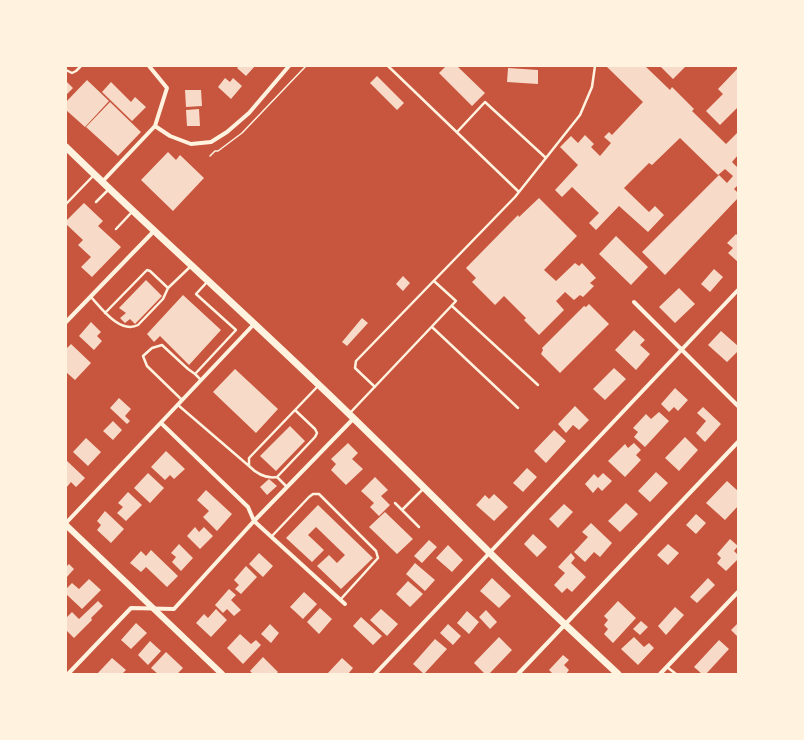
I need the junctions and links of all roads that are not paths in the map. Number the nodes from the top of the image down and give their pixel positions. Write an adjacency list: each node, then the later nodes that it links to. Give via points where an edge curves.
1 (81, 66): 6 (lane, via 72,73)
2 (149, 66): 7 (street, via 167,88)
3 (289, 66): 7 (street, via 249,113 227,132 210,142 191,144 170,136)
4 (388, 66): 8 (lane)
5 (595, 66): 10 (lane, via 592,87 580,115)
6 (66, 70)
7 (155, 126): 12 (street)
8 (457, 132): 10 (lane, via 485,102); 14 (lane)
9 (66, 147): 11 (main road)
10 (546, 158): 14 (lane)
11 (94, 174): 12 (main road); 16 (lane)
12 (102, 182): 13 (main road)
13 (109, 188): 15 (lane); 17 (main road)
14 (519, 192): 21 (lane)
15 (96, 202)
16 (66, 204)
17 (133, 211): 18 (lane); 19 (main road)
18 (116, 229)
19 (154, 231): 20 (main road); 25 (street)
20 (192, 265): 22 (main road); 23 (lane)
21 (434, 280): 27 (lane, via 456,301); 37 (lane, via 356,361 355,368)
22 (208, 281): 30 (main road); 33 (lane, via 196,294 236,330)
23 (168, 288): 28 (lane, via 163,299 132,328 119,324); 28 (lane, via 146,270)
24 (738, 290): 32 (street)
25 (90, 297): 28 (lane); 29 (street)
26 (634, 302): 32 (street)
27 (452, 306): 31 (lane); 36 (lane)
28 (105, 313)
29 (66, 322)
30 (255, 323): 34 (street); 35 (main road)
31 (432, 327): 37 (lane); 41 (lane)
32 (681, 349): 40 (street); 56 (street)
33 (195, 374): 34 (lane); 38 (lane, via 162,345 152,348 143,356 147,366)
34 (201, 380): 38 (street)
35 (319, 385): 42 (lane); 43 (main road)
36 (538, 385)
37 (375, 387): 43 (lane)
38 (183, 400): 39 (street)
39 (178, 405): 44 (street); 46 (lane)
40 (738, 406)
41 (518, 408)
42 (295, 410): 46 (lane, via 249,458); 47 (lane, via 315,428 317,434)
43 (352, 416): 48 (street); 49 (main road)
44 (161, 423): 52 (street, via 248,507); 53 (street)
45 (738, 442): 61 (street)
46 (249, 466): 47 (lane, via 259,474)
47 (277, 478): 48 (lane)
48 (287, 487): 52 (street)
49 (425, 488): 51 (lane); 56 (main road)
50 (395, 503): 51 (lane)
51 (402, 510): 54 (lane)
52 (254, 521): 55 (street); 60 (street, via 174,609)
53 (66, 524): 60 (street)
54 (419, 527)
55 (271, 537): 58 (street); 58 (lane, via 309,497 319,494 376,551 378,558)
56 (490, 553): 61 (main road); 65 (street)
57 (738, 592): 62 (street)
58 (340, 600): 59 (street)
59 (345, 604)
60 (154, 608): 63 (street); 64 (street, via 131,608)
61 (565, 624): 66 (street); 67 (main road)
62 (667, 667): 68 (street); 69 (lane)
63 (217, 673)
64 (68, 674)
65 (375, 674)
66 (518, 674)
67 (618, 674)
68 (660, 674)
69 (676, 674)

